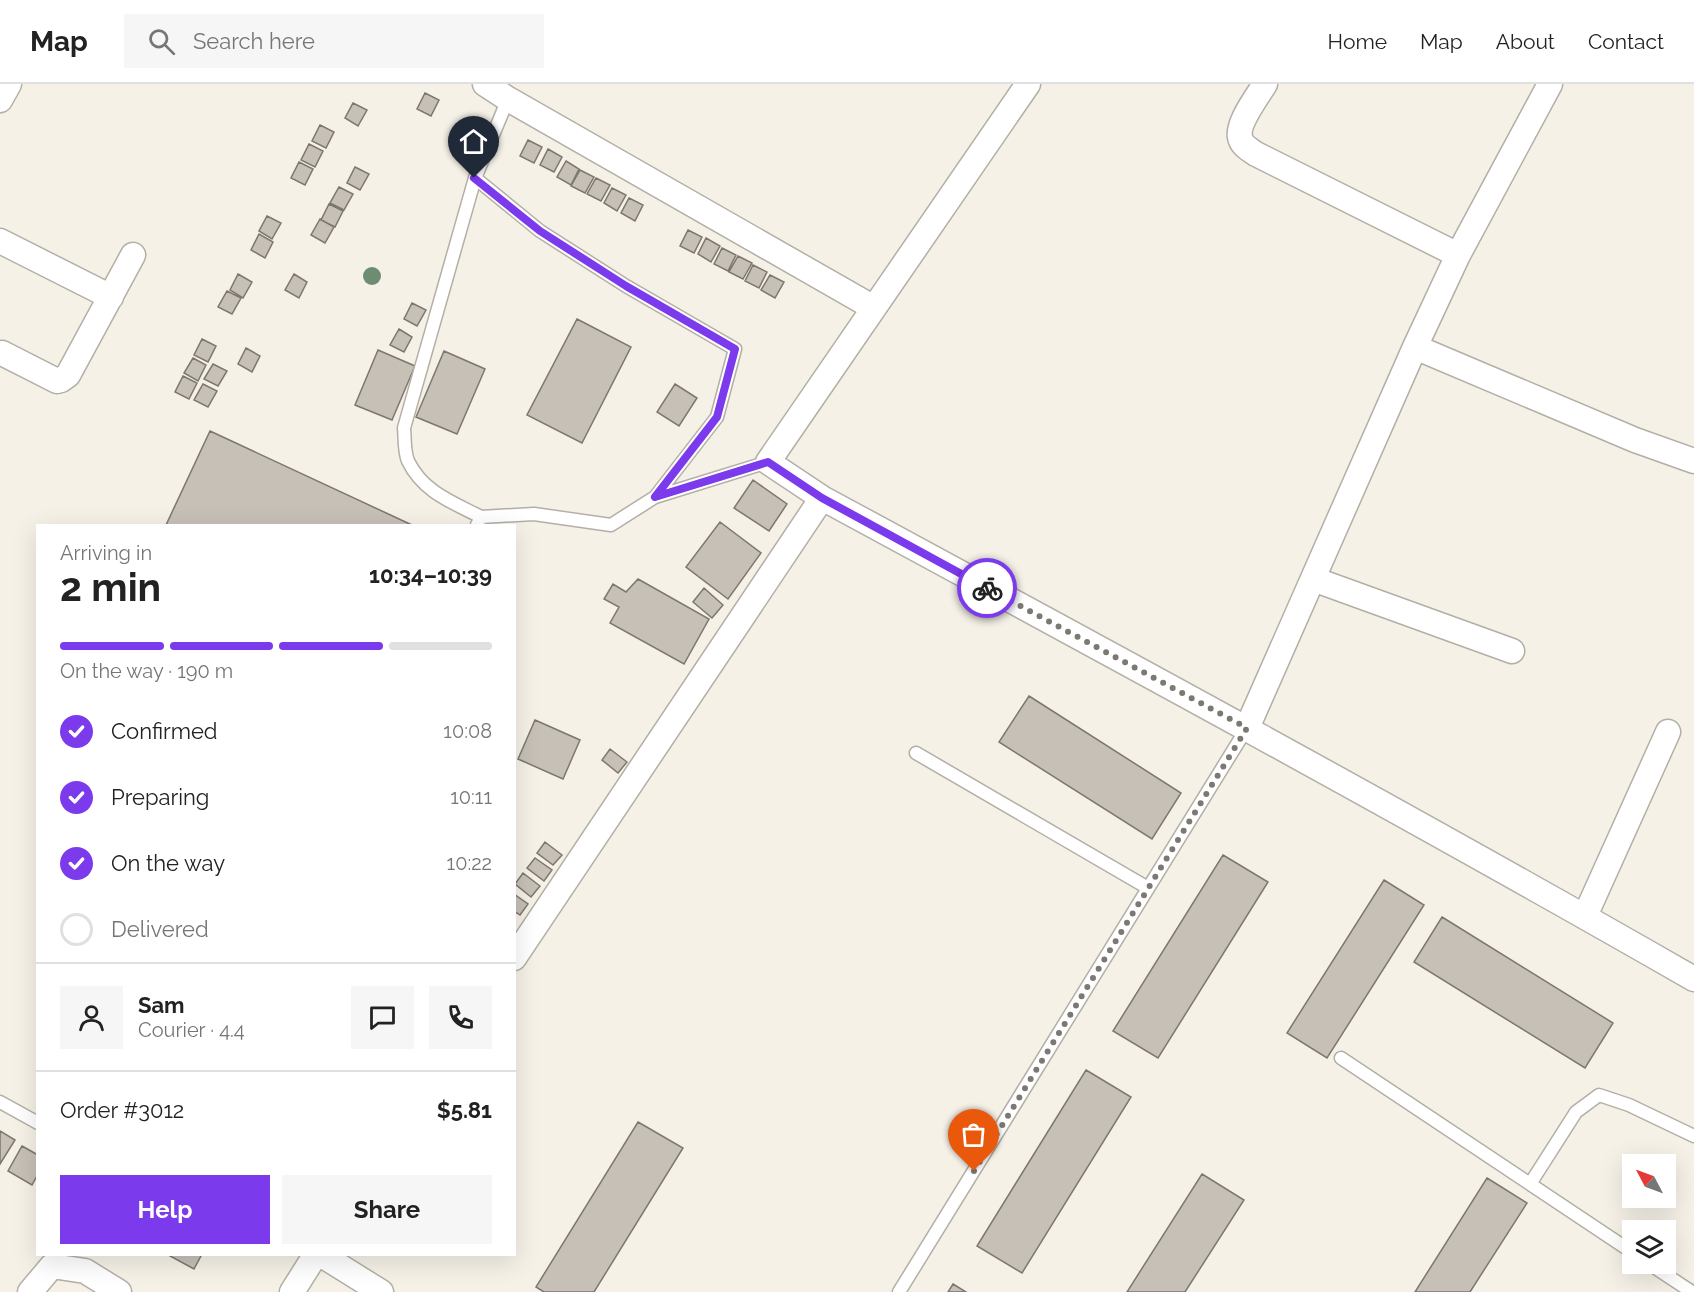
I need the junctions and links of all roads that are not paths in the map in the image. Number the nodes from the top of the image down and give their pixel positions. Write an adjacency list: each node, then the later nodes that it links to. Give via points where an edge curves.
1 (9, 84): 7 (street)
2 (485, 84): 6 (street)
3 (1028, 84): 13 (street)
4 (1265, 84): 11 (street, via 1241,125 1242,144)
5 (1550, 84): 11 (street)
6 (513, 92): 8 (lane); 13 (street)
7 (0, 100)
8 (474, 178): 18 (lane, via 540,231 735,349 717,417); 20 (lane, via 404,428 407,459 420,478 433,492)
9 (0, 241): 12 (street)
10 (133, 255): 12 (street)
11 (1458, 255): 14 (street)
12 (111, 297): 15 (street, via 68,375 61,380)
13 (874, 308): 17 (street)
14 (1415, 346): 16 (street, via 1635,440); 21 (street)
15 (0, 353)
16 (1694, 461)
17 (768, 462): 18 (lane); 19 (street)
18 (655, 497): 20 (lane, via 611,525 534,514)
19 (822, 498): 23 (street); 28 (street)
20 (479, 521)
21 (1313, 579): 22 (street); 23 (street)
22 (1512, 651)
23 (1247, 728): 26 (lane); 27 (street)
24 (1668, 732): 27 (street)
25 (916, 753): 26 (lane)
26 (1149, 888): 43 (lane)
27 (1585, 916): 29 (street)
28 (516, 955)
29 (1694, 979)
30 (1341, 1058): 34 (lane)
31 (0, 1102): 32 (lane)
32 (36, 1122)
33 (1694, 1136): 34 (lane, via 1599,1095 1576,1113)
34 (1530, 1184): 35 (lane)
35 (1622, 1245)
36 (317, 1256): 41 (street)
37 (321, 1256): 42 (street)
38 (1665, 1274): 44 (lane)
39 (30, 1292): 40 (street, via 52,1266 85,1271)
40 (119, 1292)
41 (292, 1292)
42 (381, 1292)
43 (899, 1292)
44 (1692, 1292)

